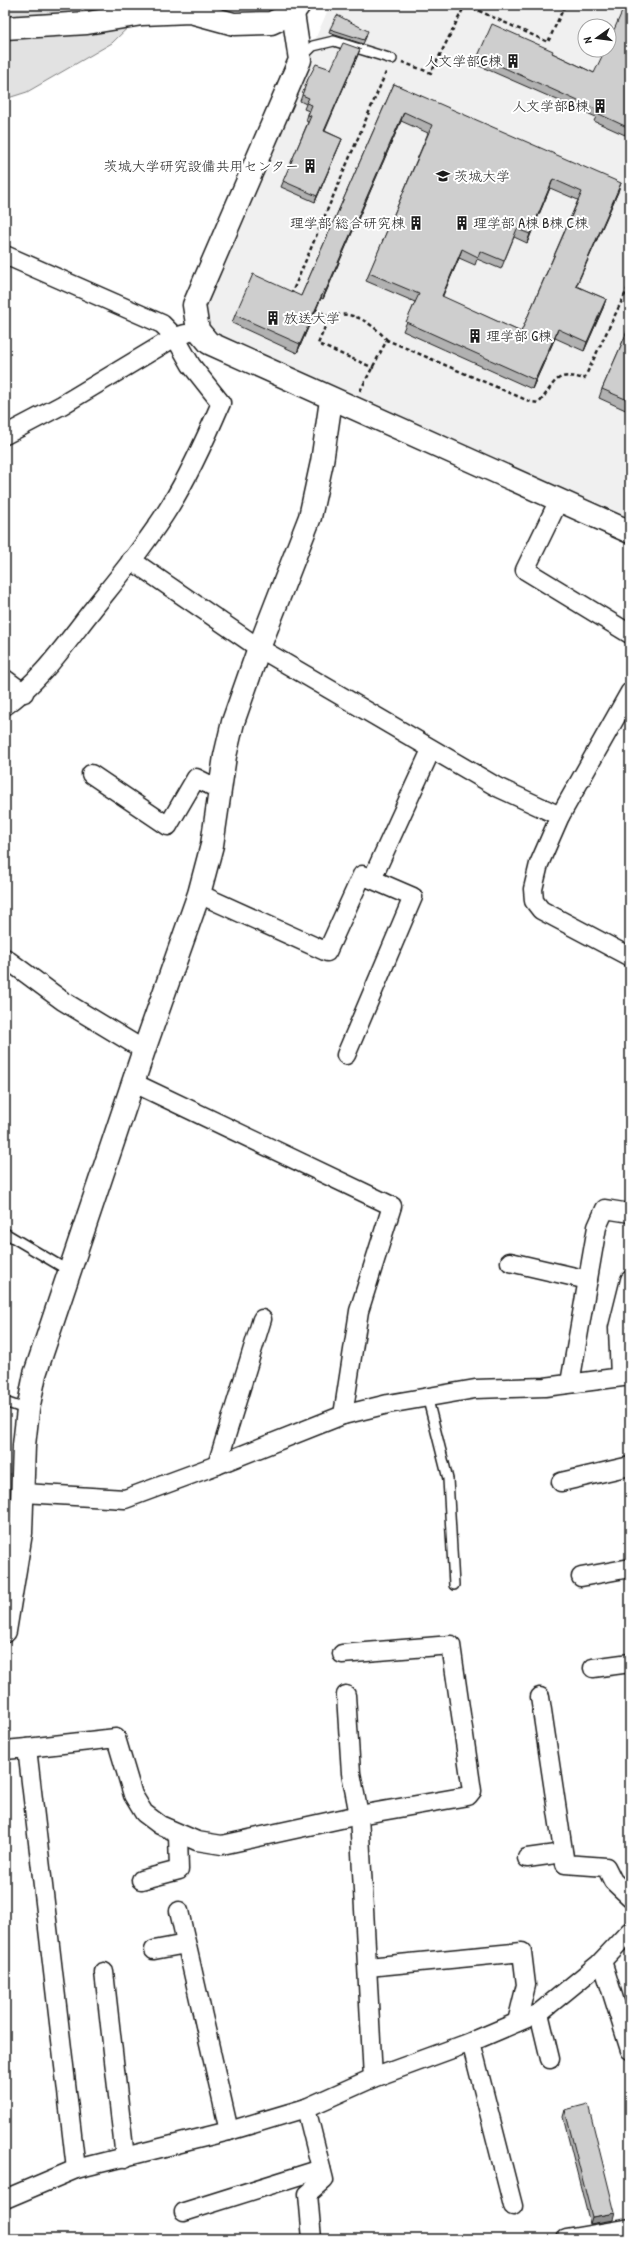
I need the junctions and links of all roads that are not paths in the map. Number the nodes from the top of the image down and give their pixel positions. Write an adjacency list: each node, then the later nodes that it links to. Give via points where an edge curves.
1 (296, 9): 2 (street, via 271,23 234,24 190,12 142,14 87,23); 4 (street)
2 (5, 28)
3 (392, 59): 4 (lane, via 334,41 313,46)
4 (300, 60): 6 (street, via 194,305)
5 (5, 255): 7 (street, via 162,324)
6 (198, 330): 7 (street); 8 (street, via 209,343)
7 (175, 337): 9 (street, via 62,405); 12 (street, via 191,365 221,403 208,435 170,506)
8 (341, 404): 10 (street); 14 (street, via 322,462 310,517)
9 (5, 435)
10 (559, 500): 11 (street); 13 (street, via 525,570)
11 (630, 532)
12 (131, 560): 14 (street); 17 (street)
13 (630, 634)
14 (258, 648): 19 (street); 21 (street, via 233,722)
15 (5, 679): 17 (street)
16 (630, 692): 22 (street)
17 (24, 693): 18 (street)
18 (5, 706)
19 (431, 750): 22 (street, via 497,787); 23 (street)
20 (91, 774): 21 (street, via 168,826 196,778)
21 (220, 790): 24 (street, via 212,845)
22 (560, 816): 25 (street, via 539,864 533,889 534,902 541,910)
23 (372, 879): 24 (street, via 362,875 328,952); 28 (street, via 413,897)
24 (199, 894): 27 (street)
25 (630, 957)
26 (5, 958): 27 (street, via 64,1001)
27 (144, 1050): 29 (street)
28 (346, 1055)
29 (134, 1083): 33 (street); 42 (street, via 392,1206 359,1311)
30 (630, 1213): 34 (street, via 605,1209 597,1227)
31 (5, 1233): 33 (lane)
32 (510, 1262): 34 (street)
33 (69, 1271): 41 (street, via 35,1374)
34 (588, 1280): 38 (street)
35 (630, 1280): 37 (street, via 618,1328)
36 (262, 1318): 43 (street)
37 (625, 1377): 38 (street)
38 (570, 1383): 39 (street, via 545,1387 475,1389)
39 (427, 1396): 42 (street); 50 (lane, via 448,1478)
40 (5, 1402): 41 (lane)
41 (28, 1410): 46 (street, via 24,1445)
42 (343, 1415): 43 (street)
43 (217, 1465): 46 (street, via 125,1499)
44 (630, 1466): 45 (street)
45 (561, 1482)
46 (24, 1493): 47 (street)
47 (13, 1535): 51 (street)
48 (630, 1568): 49 (street)
49 (581, 1577)
50 (454, 1586)
51 (5, 1631)
52 (342, 1654): 59 (street, via 452,1645 472,1791 468,1796)
53 (630, 1663): 54 (street)
54 (593, 1668)
55 (346, 1695): 59 (street, via 351,1773)
56 (540, 1697): 61 (street)
57 (27, 1748): 58 (street); 60 (street, via 116,1738 133,1795 144,1813); 81 (street)
58 (5, 1750)
59 (359, 1815): 60 (street, via 222,1845 196,1842); 70 (street)
60 (178, 1834): 63 (street, via 179,1870)
61 (563, 1853): 62 (street); 64 (street, via 565,1864 606,1866 613,1881)
62 (527, 1858)
63 (141, 1880)
64 (630, 1897)
65 (179, 1911): 67 (street)
66 (630, 1931): 69 (street)
67 (186, 1944): 68 (street); 79 (street)
68 (154, 1950)
69 (602, 1960): 72 (street); 75 (street)
70 (368, 1967): 73 (street, via 522,1952 526,1985); 77 (street)
71 (104, 1972): 80 (street)
72 (539, 2013): 73 (street); 76 (street)
73 (517, 2022): 74 (street)
74 (471, 2042): 77 (street); 84 (street)
75 (630, 2050)
76 (550, 2059)
77 (373, 2078): 78 (street)
78 (306, 2108): 79 (street); 82 (street)
79 (228, 2131): 80 (street)
80 (125, 2158): 81 (street)
81 (76, 2169): 83 (street)
82 (321, 2169): 85 (street); 87 (street, via 324,2180 308,2194)
83 (5, 2199)
84 (513, 2206)
85 (184, 2212)
86 (630, 2228): 88 (street)
87 (312, 2239)
88 (566, 2239)

